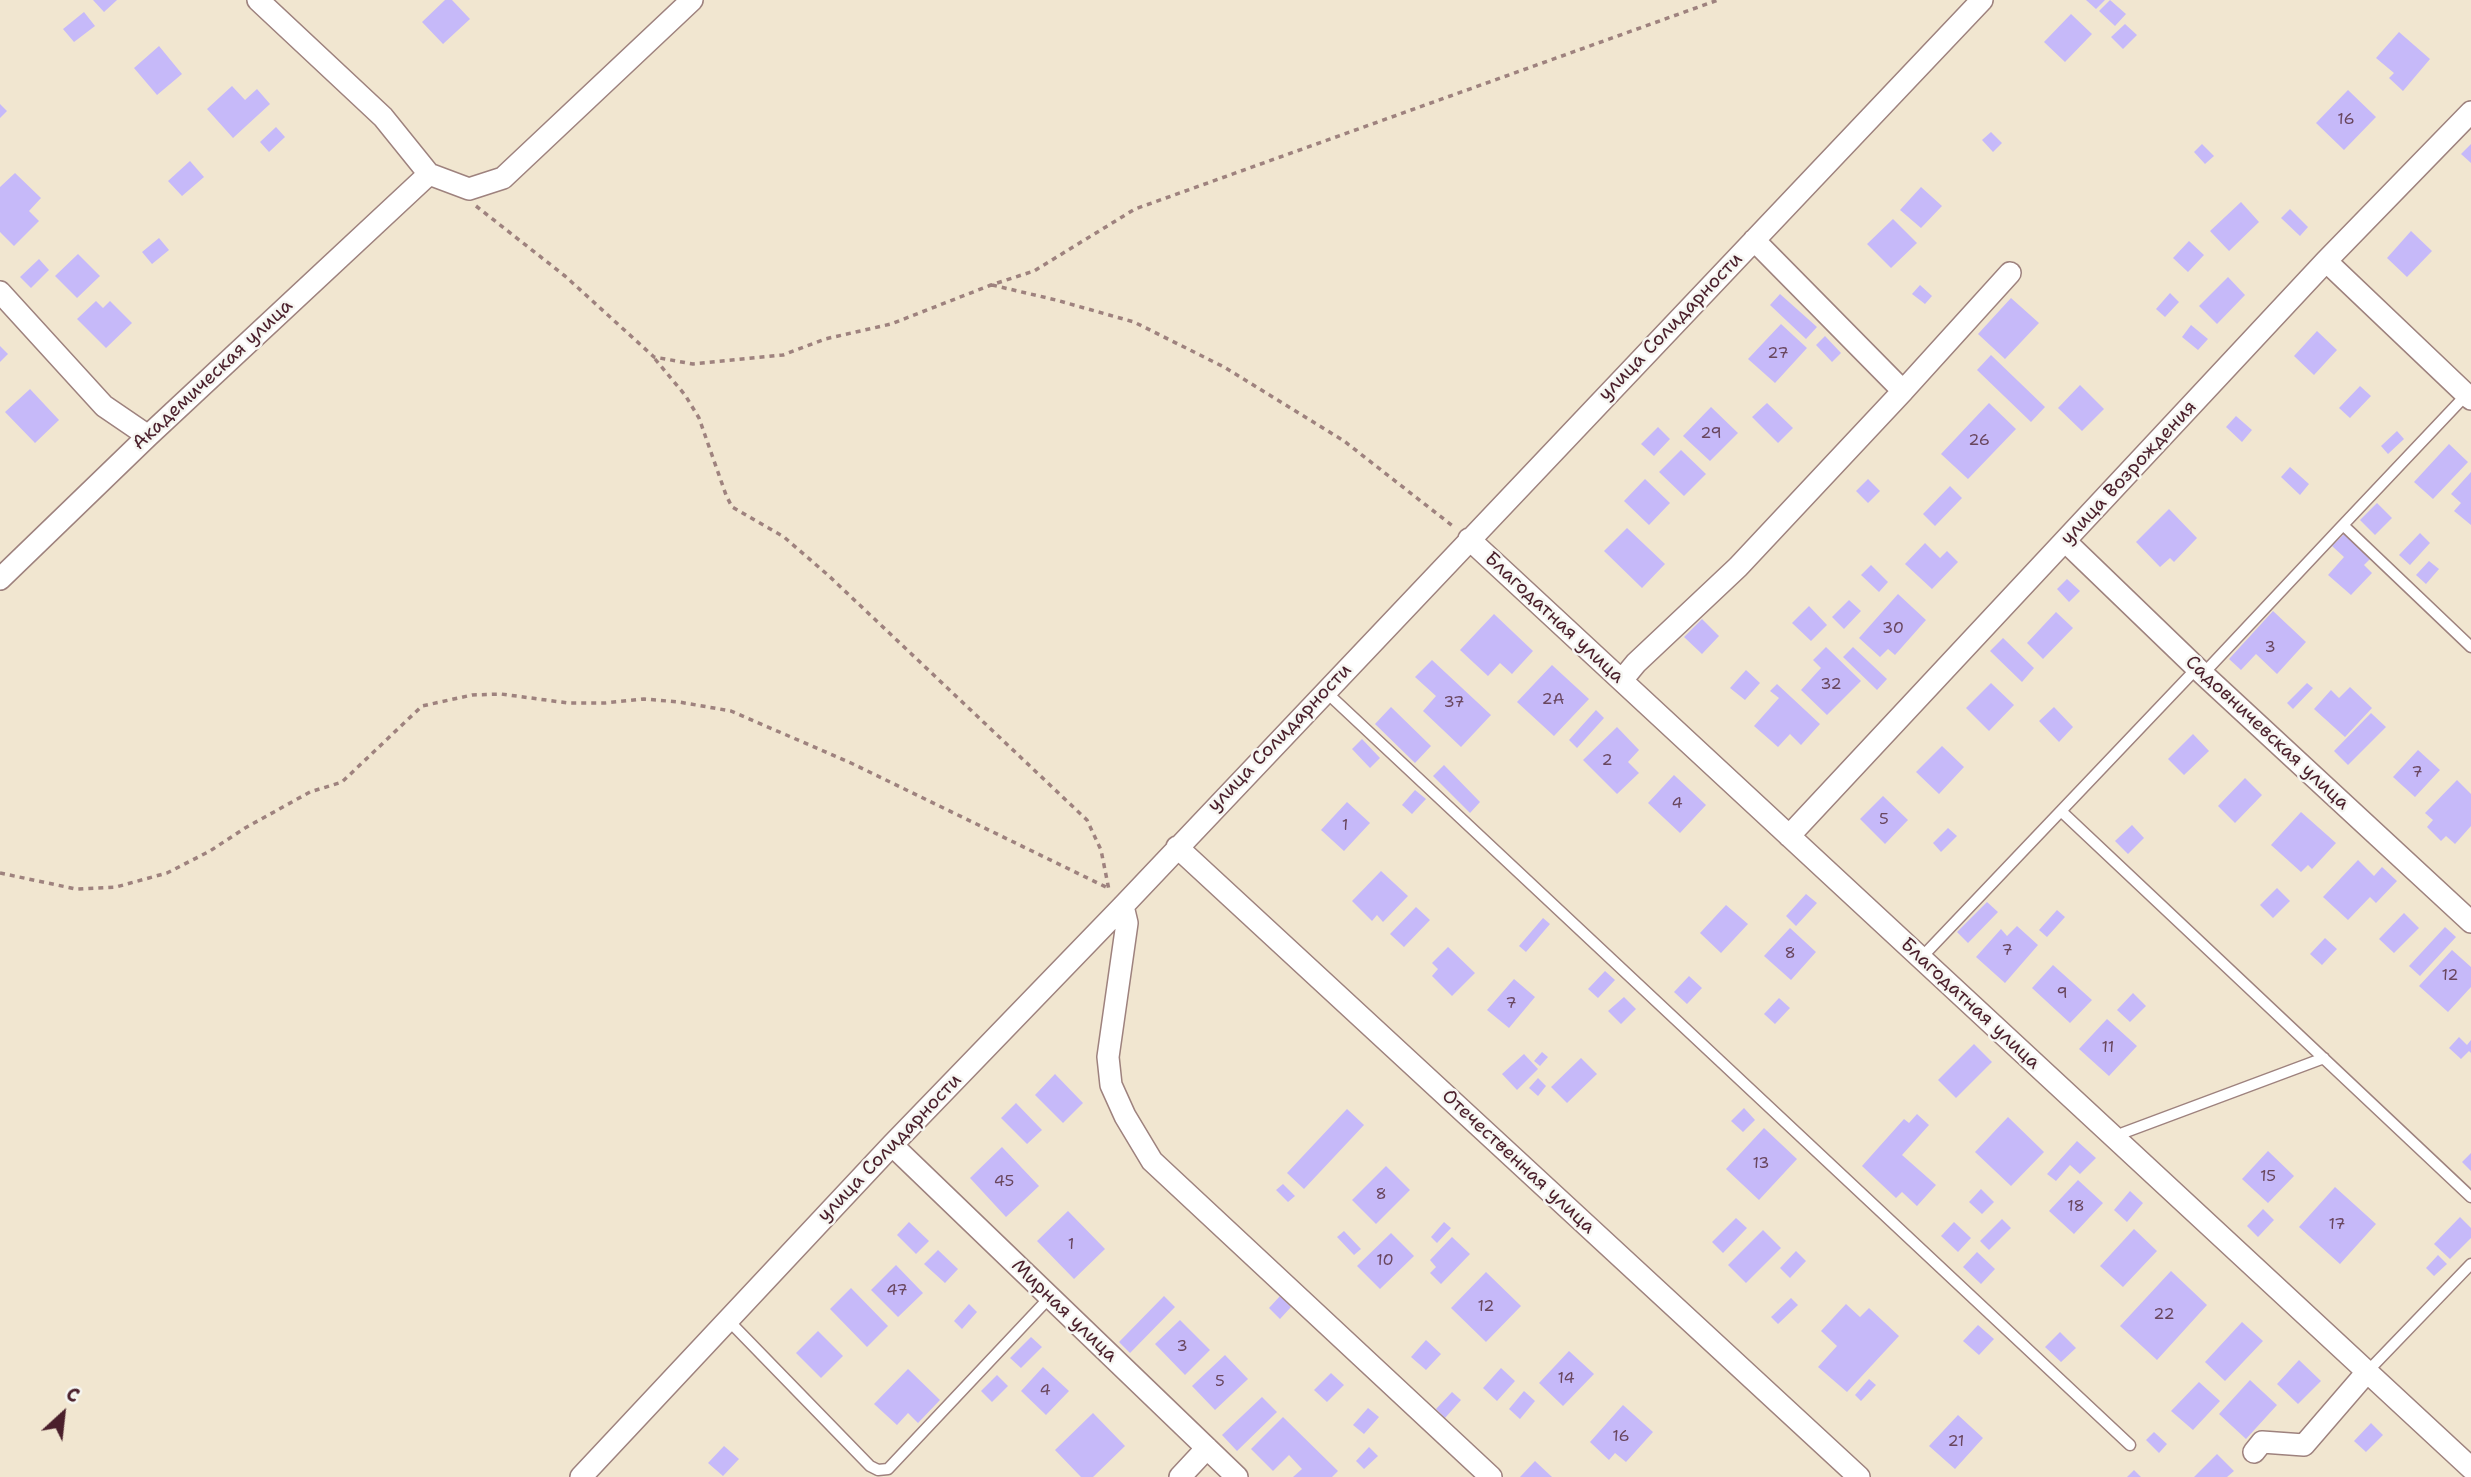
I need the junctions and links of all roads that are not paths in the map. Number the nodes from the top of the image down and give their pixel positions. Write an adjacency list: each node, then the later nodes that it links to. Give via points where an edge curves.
1 (258, 0): 5 (street, via 383,117)
2 (692, 0): 5 (street, via 503,178 469,189)
3 (1982, 0): 6 (street, улица Солидарности)
4 (2471, 112): 7 (street, улица Возрождения)
5 (429, 174): 12 (street, Академическая улица)
6 (1754, 240): 10 (street); 14 (street, улица Солидарности)
7 (2326, 261): 11 (street); 15 (street, улица Возрождения)
8 (2010, 273): 10 (street)
9 (0, 292): 12 (street, via 104,406)
10 (1903, 391): 19 (street, via 1738,567)
11 (2469, 397): 13 (lane)
12 (148, 436): 16 (street, Академическая улица)
13 (2343, 525): 17 (lane); 18 (lane)
14 (1469, 539): 19 (street, Благодатная улица); 20 (street, улица Солидарности)
15 (2065, 541): 18 (street, Садовничевская улица); 22 (street, улица Возрождения)
16 (0, 579)
17 (2471, 646)
18 (2200, 671): 21 (lane); 25 (street, Садовничевская улица)
19 (1622, 680): 22 (street, Благодатная улица)
20 (1325, 691): 23 (street, улица Солидарности); 35 (lane)
21 (2061, 811): 26 (lane); 27 (lane)
22 (1789, 836): 26 (street, Благодатная улица)
23 (1177, 847): 24 (street, улица Солидарности); 43 (street, Отечественная улица)
24 (1123, 906): 29 (street, улица Солидарности); 42 (street, via 1127,923 1108,1057 1111,1085 1152,1161)
25 (2471, 922)
26 (1921, 958): 28 (street, Благодатная улица)
27 (2324, 1058): 28 (lane); 30 (lane)
28 (2116, 1139): 34 (street, Благодатная улица)
29 (892, 1145): 32 (street, Мирная улица); 33 (street, улица Солидарности)
30 (2471, 1197)
31 (2471, 1264): 34 (lane)
32 (1050, 1297): 33 (lane, via 888,1469 878,1470); 36 (street, Мирная улица)
33 (728, 1320): 39 (street, улица Солидарности)
34 (2367, 1372): 37 (street, via 2304,1445 2262,1442); 38 (street, Благодатная улица)
35 (2130, 1445)
36 (1207, 1448): 40 (street); 41 (street, Мирная улица)
37 (2254, 1452)
38 (2471, 1468)
39 (580, 1477)
40 (1180, 1477)
41 (1237, 1477)
42 (1491, 1477)
43 (1859, 1477)

